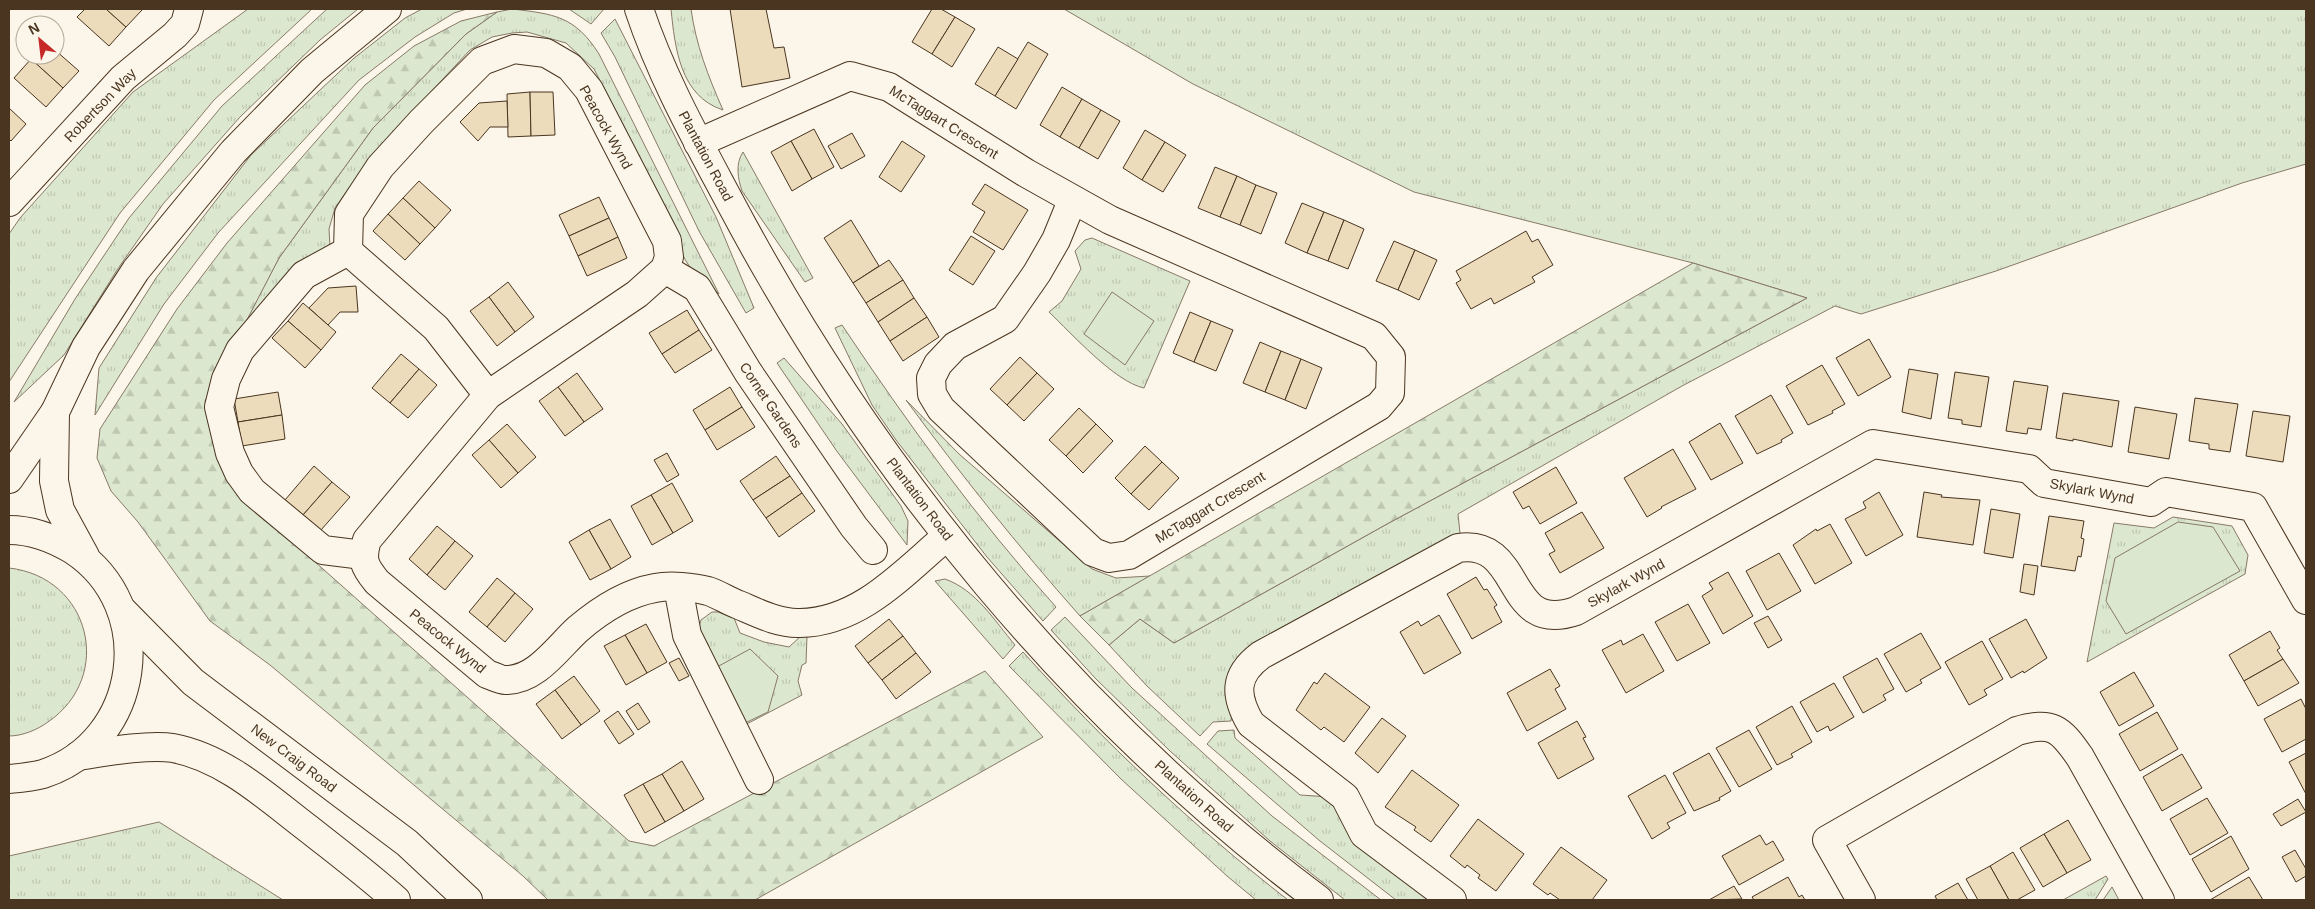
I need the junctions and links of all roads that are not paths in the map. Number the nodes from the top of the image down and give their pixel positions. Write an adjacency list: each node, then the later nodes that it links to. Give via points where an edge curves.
1 (189, 9): 6 (street, Robertson Way, via 185,24 175,35 123,78)
2 (387, 9): 10 (street, via 312,71 227,159 136,270 86,347)
3 (639, 9): 4 (street, Plantation Road, via 669,87)
4 (698, 143): 5 (street, McTaggart Crescent, via 850,76 889,87); 13 (street, Plantation Road, via 770,277 814,350)
5 (1072, 201): 5 (street, McTaggart Crescent, via 1042,265 1005,319 955,346 938,364 932,378 932,394 941,409 1093,552 1109,558 1129,555 1379,406 1390,393 1391,357 1374,336)
6 (9, 202)
7 (348, 251): 8 (street, Peacock Wynd, via 349,214 380,167 482,61 514,49 546,53 570,67 589,90 666,241 669,257); 9 (street, via 436,328); 15 (street, via 304,275 240,350 226,379 219,407 230,453 252,491 323,550)
8 (665, 269): 9 (street, via 637,294); 14 (street, Cornet Gardens, via 698,288 748,372)
9 (488, 395): 15 (street, via 379,524 367,540)
10 (55, 412): 11 (street); 16 (street, via 54,481 60,510)
11 (9, 479)
12 (9, 530): 16 (street, via 24,530 57,540)
13 (947, 536): 17 (street, Peacock Wynd, via 864,605 825,620 799,624 770,618 707,591); 25 (street, Plantation Road, via 1034,639 1108,717 1193,797)
14 (872, 550)
15 (363, 555): 17 (street, Peacock Wynd, via 367,569 377,582 487,674 505,680 536,670 579,628 621,600 654,588)
16 (86, 559): 19 (street, via 108,582)
17 (678, 587): 22 (street, via 687,635)
18 (2306, 600): 26 (street, Skylark Wynd, via 2253,507 2166,492 2151,502 2111,496 2044,483 2029,469 1874,444 1576,611 1560,616 1539,612 1524,602 1500,561 1489,552 1471,546 1458,548 1261,654 1248,665 1239,680 1243,710 1251,724 1345,797 1364,834)
19 (123, 611): 20 (street, via 130,651 124,690 107,727); 24 (street, New Craig Road, via 193,682 407,843)
20 (78, 756): 21 (street, via 42,774); 23 (street, via 121,749 172,748 211,760 269,798)
21 (9, 779)
22 (759, 780)
23 (396, 900)
24 (468, 900)
25 (1319, 900)
26 (1452, 900)
27 (1861, 900): 28 (street, via 1827,840 2017,731 2034,726 2052,727 2066,736)
28 (2160, 900)

